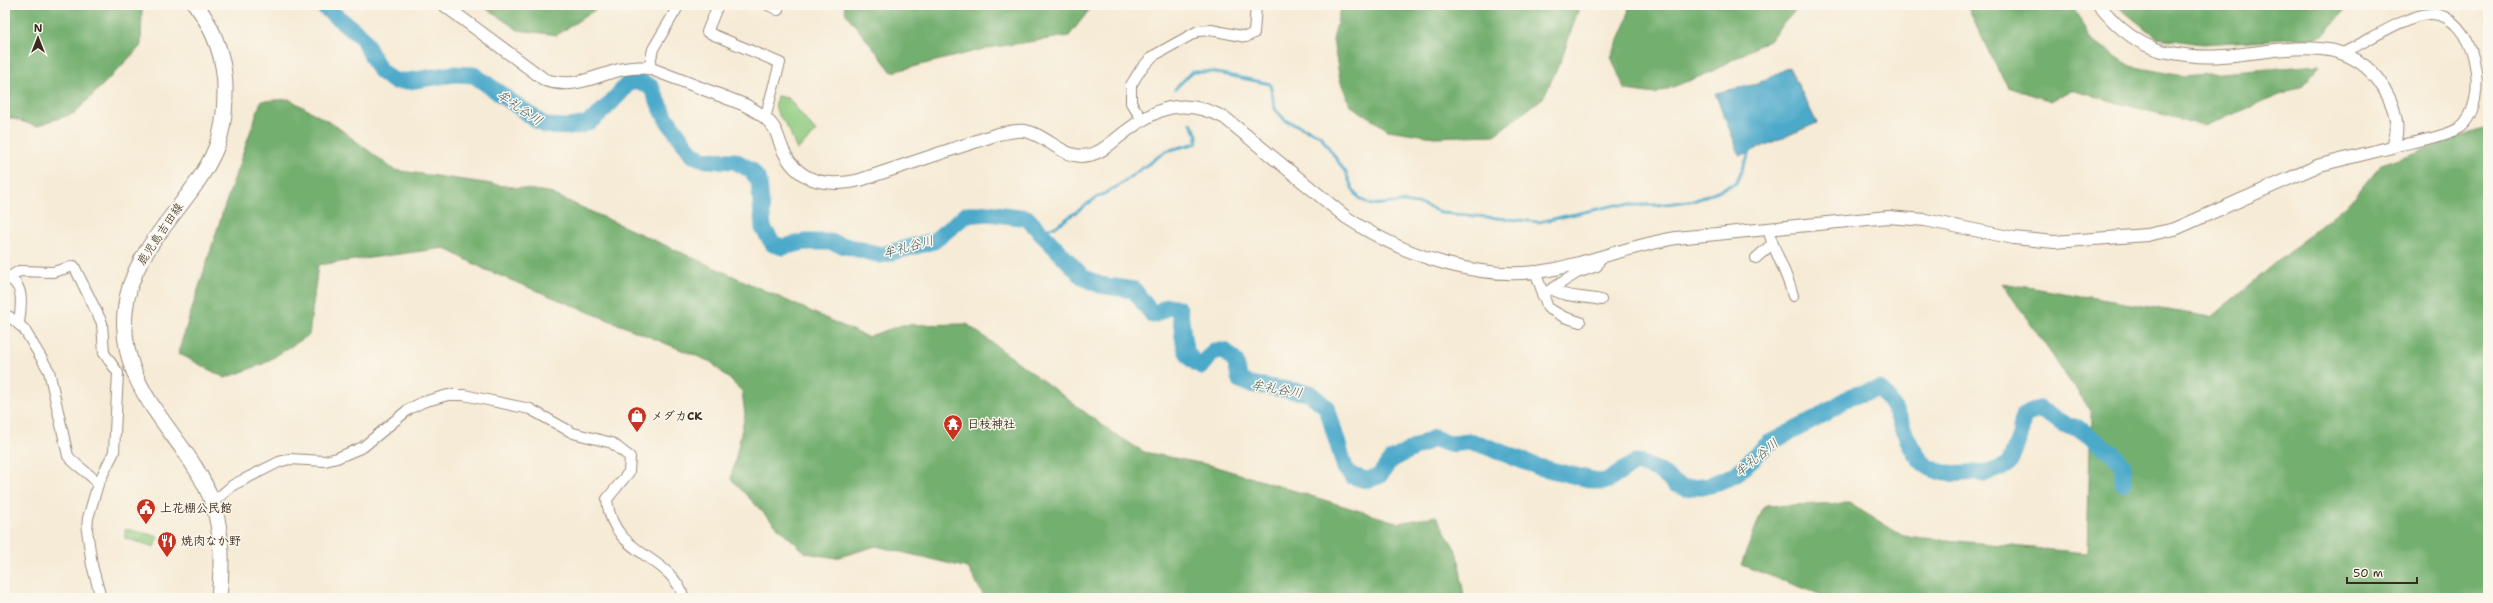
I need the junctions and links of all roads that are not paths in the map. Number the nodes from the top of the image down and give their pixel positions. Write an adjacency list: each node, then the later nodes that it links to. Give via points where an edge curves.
1 (196, 5): 28 (main road, 鹿児島吉田線, via 215,39 224,69 225,100 222,124 216,147 207,164 136,270 127,298 125,326 130,361 143,391 198,475)
2 (444, 5): 10 (street, via 552,83 574,84 616,69)
3 (679, 5): 10 (street, via 653,49)
4 (718, 5): 11 (street, via 707,32 780,63)
5 (768, 5): 8 (street)
6 (1256, 5): 12 (street, via 1254,33 1246,37 1211,30 1198,31 1153,56 1141,69 1132,85 1131,103)
7 (2099, 5): 9 (street, via 2128,34 2161,50 2222,56 2315,48 2327,48)
8 (778, 10)
9 (2343, 53): 13 (street, via 2366,67 2385,88 2396,120 2396,140); 13 (street, via 2425,15 2447,18 2467,42 2478,86 2475,106 2470,115 2459,128 2448,134)
10 (649, 68): 11 (street, via 745,105)
11 (765, 118): 12 (street, via 774,128 785,154 802,174 826,184 843,184 998,134 1012,132 1032,134 1075,156 1089,155 1102,150)
12 (1142, 119): 18 (street, via 1153,112 1178,106 1210,110 1238,128 1347,218 1380,238 1440,261 1471,269)
13 (2392, 147): 14 (street, via 2320,165 2174,229 2147,235 2054,242 2014,238 1924,220 1888,217)
14 (1768, 229): 15 (street); 16 (street, via 1648,242)
15 (1772, 244): 17 (street); 22 (street, via 1788,276)
16 (1601, 256): 18 (street); 20 (street, via 1598,266 1577,273)
17 (1756, 258)
18 (1535, 271): 21 (street)
19 (7, 277): 26 (street, via 17,284 20,292); 27 (street, via 19,271 53,272 74,266 102,323 104,353 118,373 114,452)
20 (1553, 290): 21 (street); 23 (street, via 1565,297)
21 (1542, 295): 25 (street, via 1548,308)
22 (1792, 296)
23 (1602, 300)
24 (5, 316): 26 (street)
25 (1580, 322)
26 (18, 323): 27 (street, via 48,371 68,456)
27 (98, 484): 29 (street, via 87,530)
28 (212, 503): 30 (main road, 鹿児島吉田線, via 220,551); 31 (street, via 233,485 279,462 289,459 324,461 363,447 409,409 436,397 464,395 501,402 530,409 573,433 612,443 630,456 629,472 607,499 610,519 619,535 674,579)
29 (101, 598)
30 (219, 598)
31 (684, 598)

